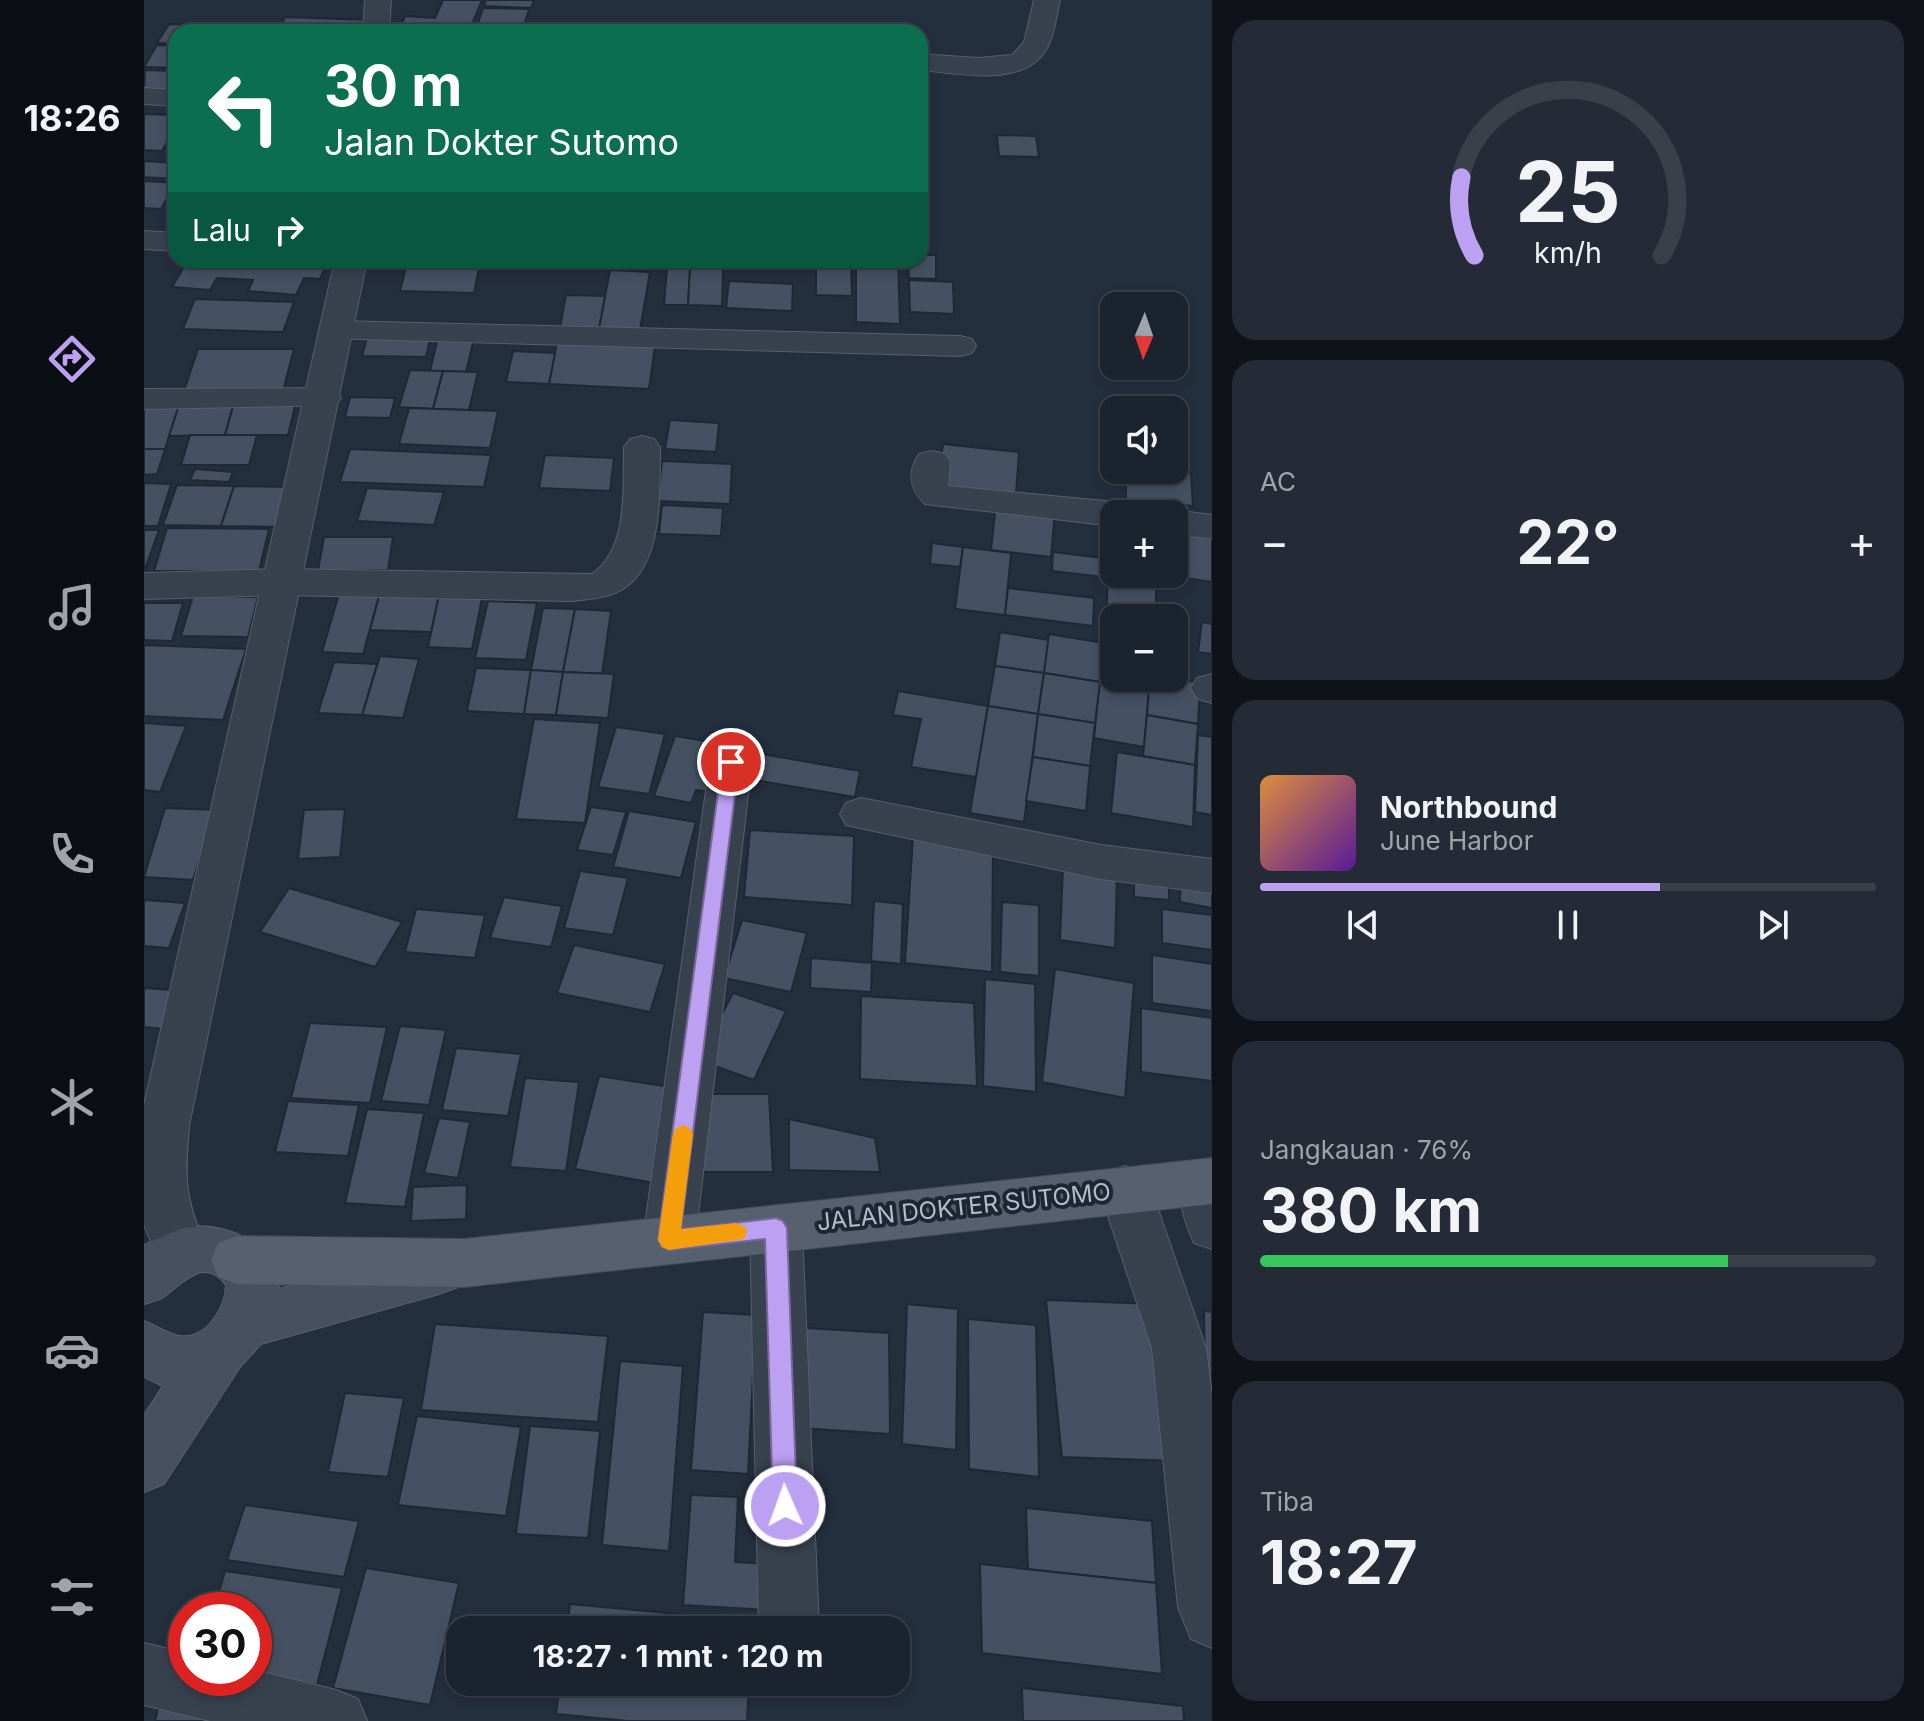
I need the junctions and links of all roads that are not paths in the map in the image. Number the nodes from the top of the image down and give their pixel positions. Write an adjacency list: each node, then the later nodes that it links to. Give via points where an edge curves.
1 (378, 0): 3 (street)
2 (1047, 0): 4 (street, via 1035,46 1017,63)
3 (376, 24)
4 (928, 62)
5 (144, 96): 6 (street)
6 (168, 98)
7 (144, 240): 8 (street)
8 (168, 242)
9 (349, 268): 10 (street)
10 (337, 331): 11 (street); 12 (street)
11 (960, 346)
12 (324, 398): 13 (street); 19 (street)
13 (144, 399)
14 (642, 447): 19 (street, via 640,518 626,563 605,583 572,588)
15 (932, 462): 16 (street, via 927,478 938,496)
16 (1100, 512)
17 (1188, 524): 18 (street)
18 (1212, 527)
19 (284, 582): 20 (street); 30 (street, via 164,1126 159,1175)
20 (144, 586)
21 (731, 762): 27 (street)
22 (861, 814): 23 (street, via 1101,862)
23 (1212, 876)
24 (1125, 1189): 25 (main road, JALAN DOKTER SUTOMO); 26 (main road, JALAN DOKTER SUTOMO); 35 (street, via 1179,1348)
25 (1209, 1196)
26 (776, 1228): 27 (main road, JALAN DOKTER SUTOMO); 34 (street)
27 (669, 1240): 29 (main road, JALAN DOKTER SUTOMO)
28 (237, 1260): 29 (main road, JALAN DOKTER SUTOMO); 30 (main road, via 221,1251); 31 (main road, via 254,1288)
29 (464, 1263): 31 (main road)
30 (163, 1266)
31 (234, 1336): 32 (main road, via 207,1357 176,1362); 33 (main road)
32 (144, 1347)
33 (144, 1464)
34 (789, 1616)
35 (1212, 1618)
36 (144, 1674): 37 (street)
37 (336, 1721)

